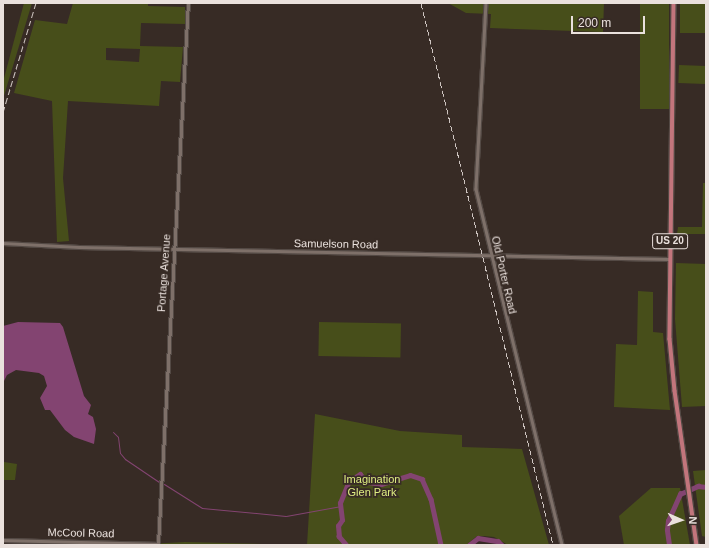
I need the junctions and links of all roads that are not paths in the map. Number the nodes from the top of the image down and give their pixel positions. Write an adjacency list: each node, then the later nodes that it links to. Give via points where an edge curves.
1 (188, 3): 5 (street, Portage Avenue)
2 (486, 3): 6 (street, Old Porter Road, via 476,178)
3 (674, 3): 7 (main road, US 20)
4 (3, 243): 5 (street, Samuelson Road)
5 (173, 249): 6 (street, Samuelson Road); 9 (street, Portage Avenue)
6 (492, 257): 7 (street, Samuelson Road); 10 (street, Old Porter Road)
7 (669, 258): 11 (main road, US 20, via 672,364)
8 (3, 540): 9 (street, McCool Road)
9 (158, 544)
10 (562, 545)
11 (697, 545)

